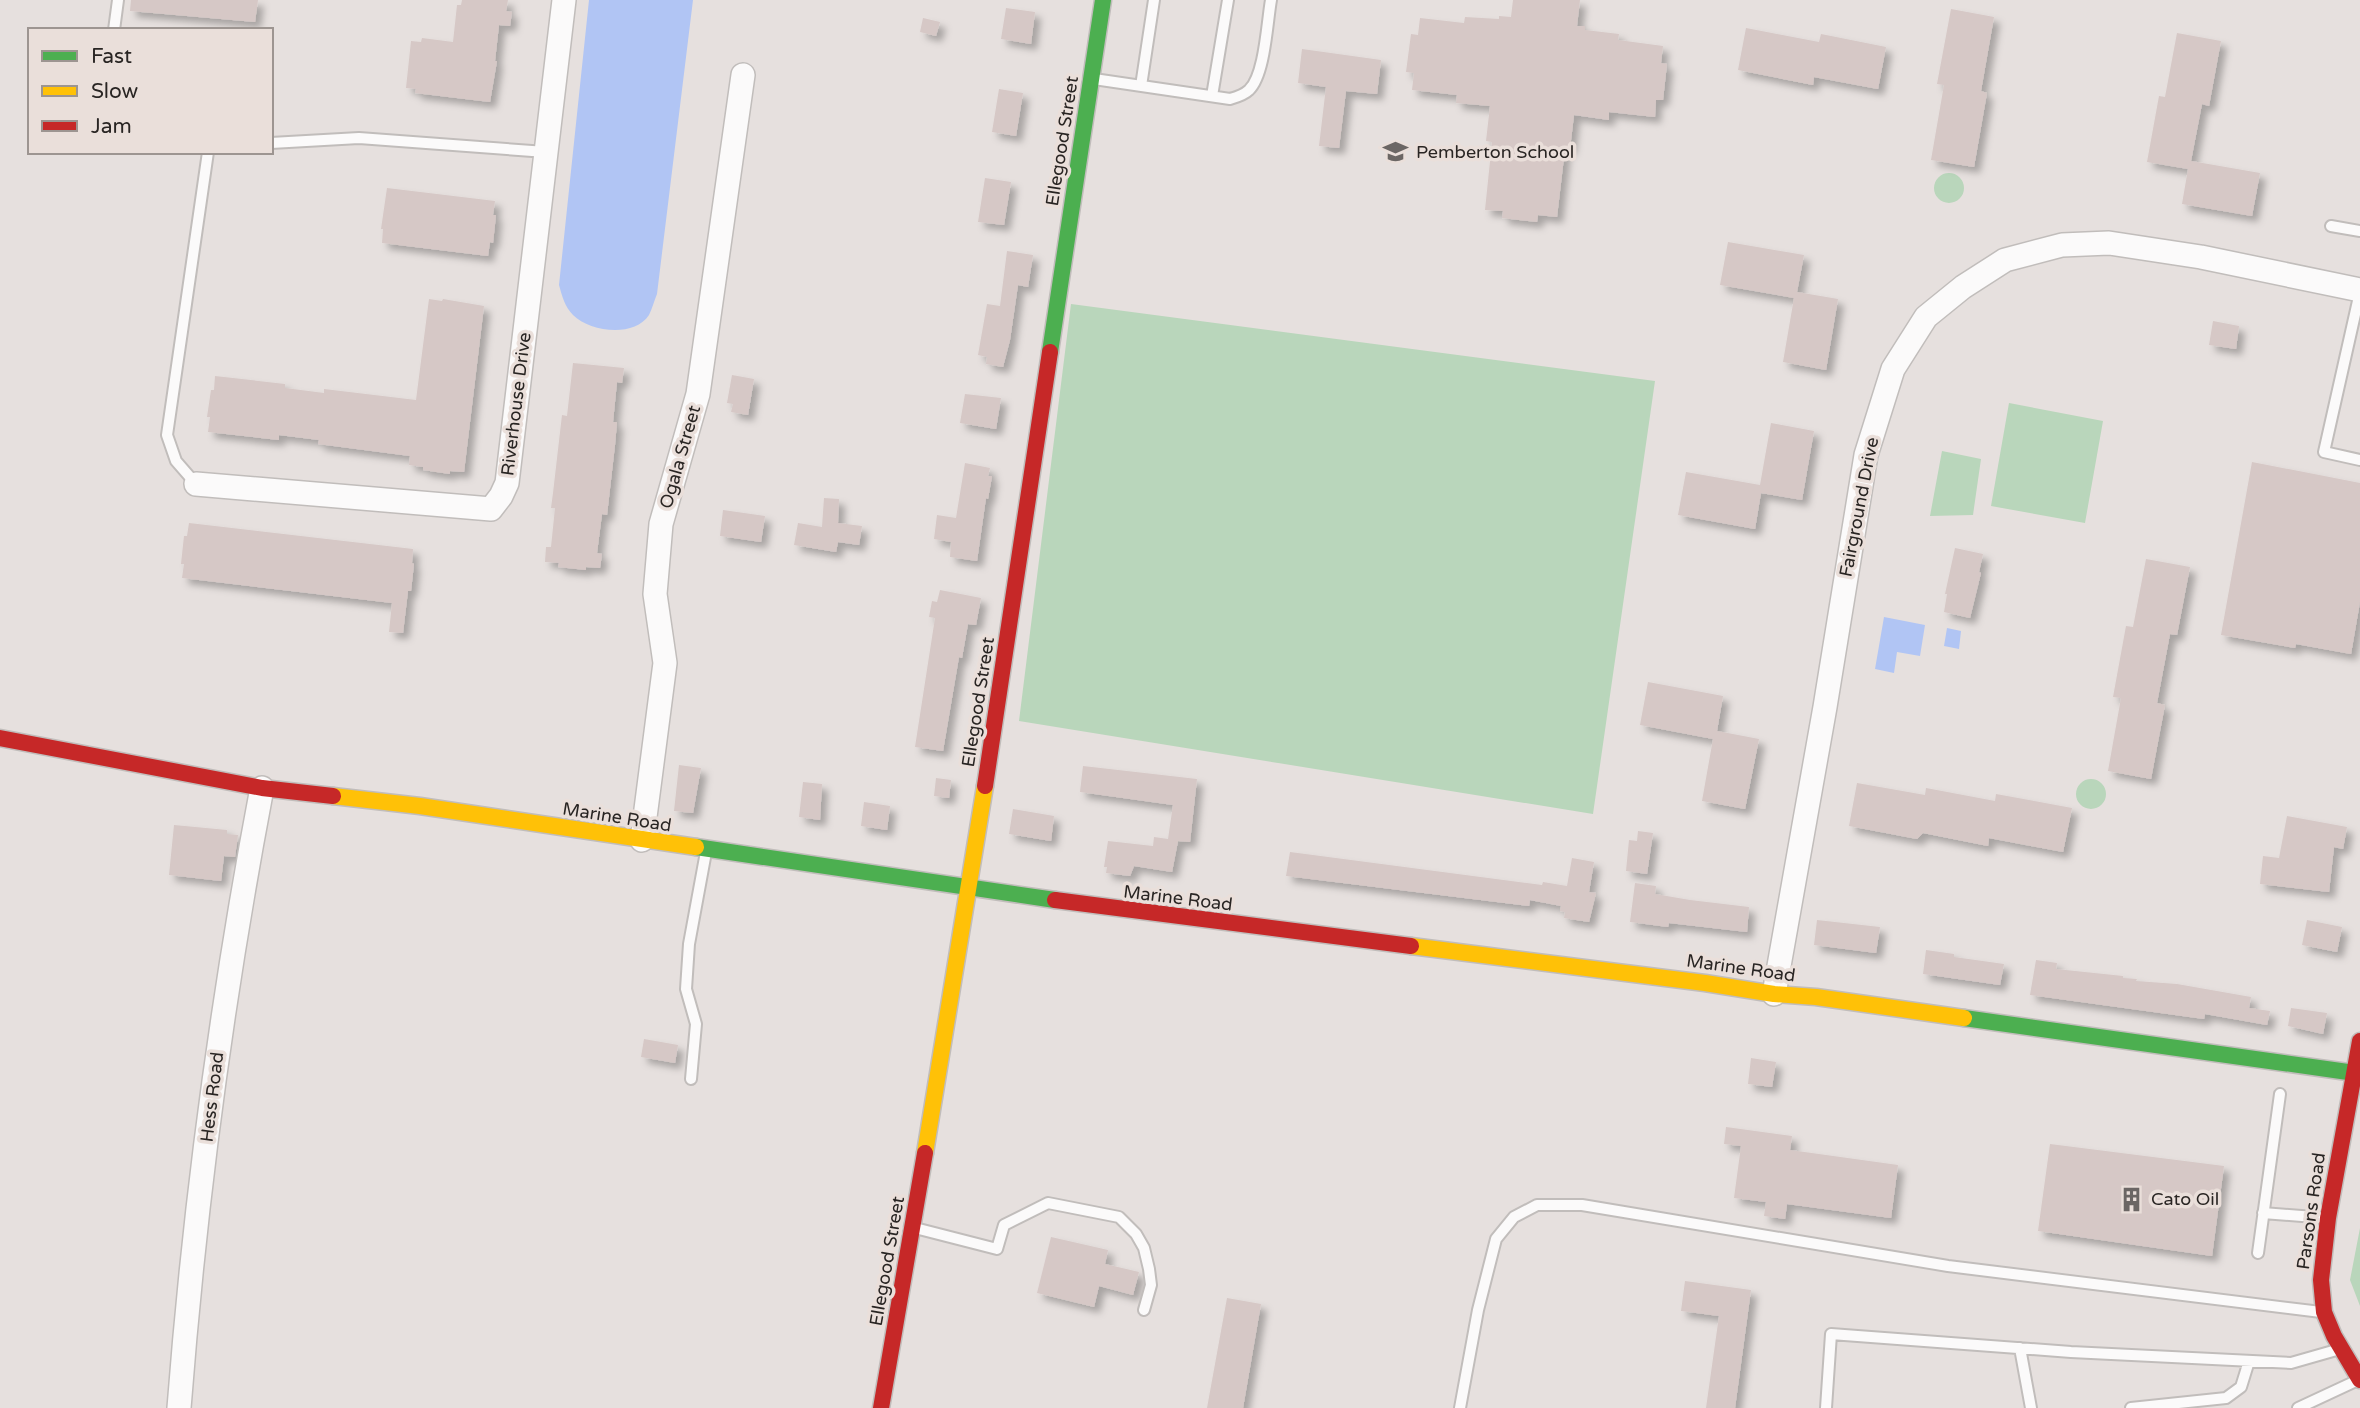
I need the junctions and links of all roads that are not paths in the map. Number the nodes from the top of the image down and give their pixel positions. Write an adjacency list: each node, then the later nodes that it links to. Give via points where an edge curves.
1 (118, 0): 7 (lane)
2 (564, 0): 13 (street, Riverhouse Drive)
3 (1103, 0): 9 (street, Ellegood Street)
4 (1154, 0): 10 (lane)
5 (1228, 0): 11 (lane)
6 (1271, 0): 11 (lane, via 1256,82 1240,96)
7 (114, 28)
8 (743, 75): 23 (street, Ogala Street, via 698,394 661,524 655,594 665,663)
9 (1091, 79): 10 (lane); 25 (street, Ellegood Street)
10 (1141, 86): 11 (lane)
11 (1212, 96)
12 (273, 143): 13 (lane, via 359,138)
13 (546, 152): 20 (street, Riverhouse Drive, via 507,483 491,509)
14 (208, 154): 20 (lane, via 167,435 176,461)
15 (2331, 226): 16 (lane)
16 (2360, 230)
17 (2360, 291): 18 (lane); 26 (street, Fairground Drive, via 2201,257 2109,243 2062,245 2006,260 1926,317 1893,369 1866,455)
18 (2354, 338): 19 (lane, via 2325,452)
19 (2360, 460)
20 (196, 484)
21 (0, 738): 22 (street, Marine Road)
22 (262, 788): 23 (street, Marine Road, via 421,806); 41 (street, Hess Road, via 236,922 212,1088)
23 (642, 840): 24 (street, Marine Road)
24 (707, 850): 25 (street, Marine Road); 29 (lane, via 689,944 686,989 696,1024)
25 (970, 889): 26 (street, Marine Road); 33 (street, Ellegood Street)
26 (1774, 994): 28 (street, Marine Road)
27 (2360, 1041): 28 (street, Parsons Road)
28 (2355, 1073): 32 (street, Parsons Road)
29 (691, 1079)
30 (2280, 1094): 31 (lane)
31 (2263, 1213): 32 (lane); 34 (lane)
32 (2328, 1218): 36 (street, Parsons Road, via 2321,1280)
33 (912, 1227): 35 (lane, via 997,1249 1004,1225 1048,1203 1119,1217 1136,1234 1150,1269); 42 (street, Ellegood Street)
34 (2258, 1253)
35 (1144, 1310)
36 (2324, 1312): 38 (street, Parsons Road); 43 (lane, via 1960,1268 1582,1205 1537,1205 1514,1217 1496,1239)
37 (2020, 1348): 39 (lane); 44 (lane, via 1831,1334); 45 (lane)
38 (2341, 1348): 39 (lane, via 2291,1363); 40 (street, Parsons Road)
39 (2249, 1361): 46 (lane, via 2241,1387 2226,1398)
40 (2360, 1380): 47 (lane)
41 (179, 1408)
42 (881, 1408)
43 (1460, 1408)
44 (1826, 1408)
45 (2031, 1408)
46 (2131, 1408)
47 (2298, 1408)

